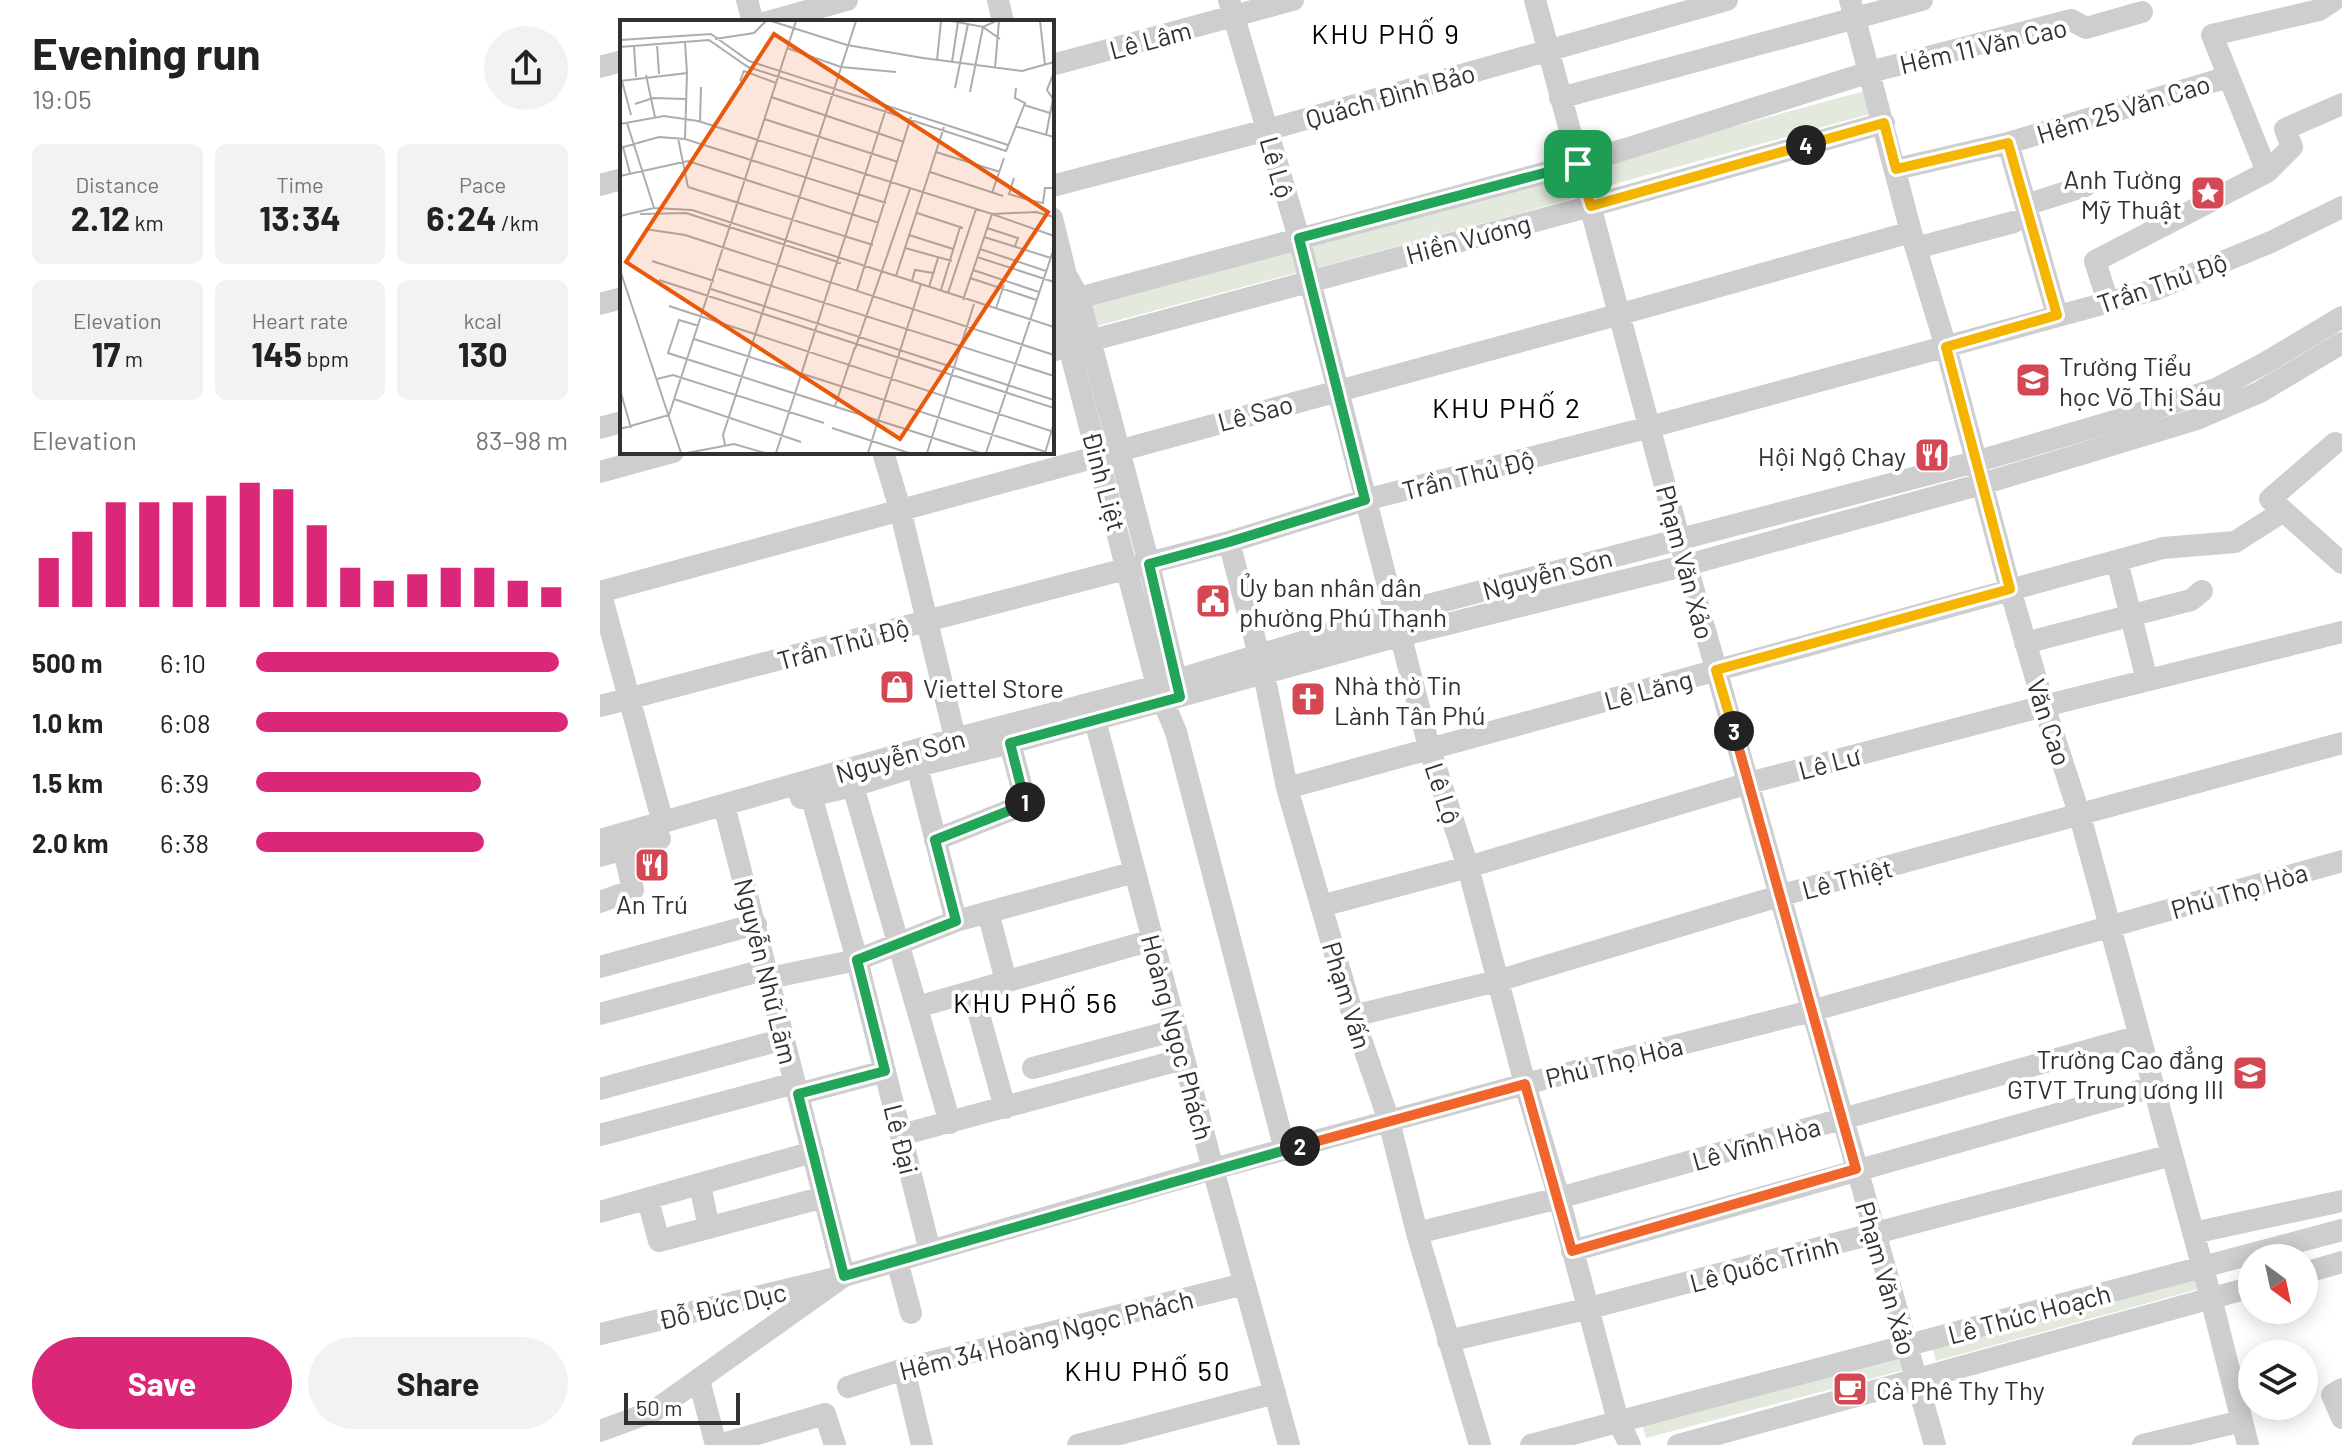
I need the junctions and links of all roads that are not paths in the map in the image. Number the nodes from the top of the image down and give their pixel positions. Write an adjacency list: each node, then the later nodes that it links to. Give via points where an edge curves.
1 (747, 0): 12 (street)
2 (847, 0): 13 (street)
3 (998, 0): 14 (street)
4 (1293, 0): 9 (street, Lê Lâm)
5 (1535, 0): 15 (street, Phạm Văn Xảo)
6 (1727, 0): 15 (street, Quách Đình Bảo)
7 (1922, 0): 10 (street)
8 (2334, 0): 20 (street, Hẻm 25 Văn Cao, via 2319,10 2212,35)
9 (1231, 8): 17 (street, Lê Lâm); 24 (street, Lê Lộ)
10 (1853, 9): 19 (street, Văn Cao); 21 (street)
11 (2142, 12): 19 (street, Hẻm 11 Văn Cao, via 2086,28 2071,20)
12 (752, 20)
13 (774, 20)
14 (1003, 20)
15 (1548, 51): 21 (street, Phạm Văn Xảo); 24 (street, Quách Đình Bảo)
16 (620, 62): 18 (street)
17 (1054, 64)
18 (600, 67)
19 (1870, 72): 23 (street, Văn Cao); 26 (street, Hiền Vương)
20 (2228, 77): 25 (street, Hẻm 25 Văn Cao); 28 (street)
21 (1560, 98): 26 (street, Phạm Văn Xảo)
22 (2342, 104): 28 (street, via 2285,129 2292,147)
23 (1884, 123): 27 (street, Văn Cao); 33 (street, Hiền Vương)
24 (1267, 130): 31 (street, Quách Đình Bảo); 37 (street, Lê Lộ)
25 (2008, 143): 27 (street, Hẻm 25 Văn Cao); 35 (street)
26 (1578, 164): 33 (street, Phạm Văn Xảo); 37 (street, Hiền Vương)
27 (1896, 169): 38 (street, Văn Cao)
28 (2267, 172): 42 (street, via 2095,261)
29 (620, 180): 30 (street)
30 (600, 185)
31 (1054, 185)
32 (2085, 186): 35 (street, Lê Sao)
33 (1591, 206): 39 (street, Hiền Vương); 44 (street, Phạm Văn Xảo)
34 (2342, 207): 42 (street, Trần Thủ Độ, via 2154,290)
35 (2020, 213): 38 (street, Lê Sao); 45 (street)
36 (1054, 226): 41 (street, Đinh Liệt, via 1066,275)
37 (1299, 238): 39 (street, Lê Lộ); 41 (street, Hiền Vương)
38 (1913, 240): 44 (street, Lê Sao); 49 (street, Văn Cao)
39 (1309, 281): 48 (street, Hiền Vương); 50 (street, Lê Lộ)
40 (620, 299): 43 (street)
41 (1063, 302): 48 (street, Đinh Liệt)
42 (2108, 302): 45 (street, Trần Thủ Độ)
43 (600, 304)
44 (1621, 314): 50 (street, Lê Sao); 54 (street, Phạm Văn Xảo)
45 (2057, 315): 49 (street, Trần Thủ Độ)
46 (2342, 317): 51 (street, Nguyễn Sơn, via 2216,389)
47 (2342, 343): 53 (street, Nguyễn Sơn, via 2260,392)
48 (1070, 346): 57 (street, Đinh Liệt)
49 (1946, 347): 54 (street, Trần Thủ Độ); 60 (street, Văn Cao)
50 (1337, 390): 57 (street, Lê Sao); 63 (street, Lê Lộ)
51 (2177, 401): 53 (street); 60 (street, Nguyễn Sơn)
52 (620, 423): 55 (street)
53 (2183, 424): 62 (street, Nguyễn Sơn)
54 (1650, 427): 63 (street, Trần Thủ Độ); 66 (street, Phạm Văn Xảo)
55 (600, 428)
56 (2335, 443): 65 (street, via 2270,499)
57 (1108, 453): 64 (street, Lê Sao); 71 (street, Đinh Liệt)
58 (666, 454): 61 (street)
59 (884, 454): 64 (street)
60 (1975, 462): 62 (street, Văn Cao); 66 (street, Nguyễn Sơn)
61 (600, 472)
62 (1982, 484): 70 (street, Nguyễn Sơn); 72 (street, Văn Cao)
63 (1365, 500): 67 (street, Trần Thủ Độ); 77 (street, Lê Lộ)
64 (900, 509): 74 (street, Lê Sao); 76 (street)
65 (2282, 512): 68 (street, Lê Lăng, via 2235,542 2163,548); 69 (street)
66 (1679, 538): 70 (street, Phạm Văn Xảo); 77 (street, Nguyễn Sơn)
67 (1229, 542): 71 (street, Trần Thủ Độ); 80 (street, Phạm Vấn)
68 (2117, 561): 72 (street, Lê Lăng); 75 (street)
69 (2342, 563)
70 (1687, 565): 77 (street, Nguyễn Sơn); 81 (street, Phạm Văn Xảo)
71 (1139, 566): 76 (street, Trần Thủ Độ); 83 (street, Đinh Liệt)
72 (2010, 589): 79 (street, Văn Cao); 81 (street, Lê Lăng)
73 (2202, 591): 75 (street, via 2191,600)
74 (600, 592): 84 (street)
75 (2131, 616): 79 (street); 82 (street)
76 (926, 622): 84 (street, Trần Thủ Độ); 90 (street)
77 (1397, 625): 80 (street, Nguyễn Sơn); 91 (street, Lê Lộ)
78 (2342, 632): 82 (street, Lê Lư)
79 (2025, 643): 86 (street, Văn Cao)
80 (1261, 665): 83 (street, Nguyễn Sơn); 95 (street, Phạm Vấn)
81 (1716, 670): 91 (street, Lê Lăng); 93 (street, Phạm Văn Xảo)
82 (2147, 680): 86 (street, Lê Lư)
83 (1169, 691): 87 (street, Nguyễn Sơn); 90 (street, Nguyễn Sơn); 142 (street, Đinh Liệt)
84 (628, 699): 85 (street, Trần Thủ Độ); 99 (street)
85 (600, 706)
86 (2044, 706): 93 (street, Lê Lư); 98 (street, Văn Cao)
87 (1095, 720): 88 (street, Nguyễn Sơn); 106 (street, Hoàng Ngọc Phách)
88 (1010, 743): 90 (street, Nguyễn Sơn); 101 (street, via 1026,804)
89 (2342, 743): 98 (street, Lê Thiệt)
90 (957, 747): 92 (street, Nguyễn Sơn); 97 (street, Nguyễn Sơn)
91 (1429, 747): 95 (street, Lê Lăng); 105 (street, Lê Lộ)
92 (917, 766): 94 (street, Nguyễn Sơn); 101 (street)
93 (1749, 783): 105 (street, Lê Lư); 107 (street, Phạm Văn Xảo)
94 (853, 786): 96 (street, Nguyễn Sơn); 115 (street)
95 (1287, 788): 109 (street, Phạm Vấn)
96 (811, 795): 97 (street, Nguyễn Sơn); 116 (street, Lê Đại)
97 (726, 812): 99 (street, Nguyễn Sơn); 102 (street, Nguyễn Sơn); 112 (street, Nguyễn Nhữ Lãm)
98 (2080, 816): 107 (street, Lê Thiệt); 113 (street, Văn Cao)
99 (663, 823): 100 (street, Nguyễn Sơn)
100 (600, 840)
101 (935, 840): 111 (street)
102 (624, 850): 103 (street, Nguyễn Sơn); 108 (street, via 633,890)
103 (600, 856)
104 (2342, 861): 113 (street, Phú Thọ Hòa)
105 (1468, 867): 109 (street, Lê Lư); 120 (street, Lê Lộ)
106 (1135, 872): 110 (street); 114 (street, Hoàng Ngọc Phách)
107 (1779, 896): 120 (street, Lê Thiệt); 123 (street, Phạm Văn Xảo)
108 (600, 902)
109 (1321, 906): 125 (street, Phạm Vấn)
110 (988, 912): 111 (street); 119 (street)
111 (956, 921): 115 (street)
112 (756, 924): 117 (street); 118 (street, Nguyễn Nhữ Lãm)
113 (2110, 926): 123 (street, Phú Thọ Hòa); 127 (street, Văn Cao)
114 (1152, 940): 119 (street); 126 (street, Hoàng Ngọc Phách)
115 (899, 944): 116 (street); 122 (street)
116 (857, 960): 118 (street); 131 (street, Lê Đại)
117 (600, 967)
118 (768, 974): 124 (street); 128 (street, Nguyễn Nhữ Lãm)
119 (1006, 981): 121 (street)
120 (1497, 981): 125 (street, Lê Thiệt); 132 (street, Lê Lộ)
121 (973, 993): 122 (street); 136 (street)
122 (917, 1007): 139 (street)
123 (1811, 1011): 132 (street, Phú Thọ Hòa); 137 (street, Phạm Văn Xảo)
124 (600, 1014)
125 (1353, 1016): 138 (street, Phạm Vấn)
126 (1176, 1030): 129 (street, Hoàng Ngọc Phách); 130 (street)
127 (2139, 1036): 133 (street, Văn Cao); 137 (street, Lê Vĩnh Hòa)
128 (784, 1039): 134 (street, Nguyễn Nhữ Lãm); 135 (street)
129 (1183, 1059): 136 (street); 145 (street, Hoàng Ngọc Phách)
130 (1033, 1068)
131 (885, 1071): 134 (street); 141 (street, Lê Đại)
132 (1525, 1084): 138 (street, Phú Thọ Hòa); 149 (street, Lê Lộ)
133 (2153, 1087): 144 (street, Văn Cao); 146 (street)
134 (797, 1088): 140 (street); 143 (street, Nguyễn Nhữ Lãm)
135 (600, 1089)
136 (1005, 1108): 139 (street)
137 (1842, 1119): 146 (street, Phạm Văn Xảo); 149 (street, Lê Vĩnh Hòa)
138 (1389, 1121): 142 (street, Phú Thọ Hòa); 155 (street, Phạm Vấn)
139 (950, 1123): 141 (street)
140 (600, 1135)
141 (901, 1135): 158 (street, Lê Đại)
142 (1285, 1150): 145 (street, Phú Thọ Hòa)
143 (813, 1152): 147 (street); 148 (street, Nguyễn Nhữ Lãm)
144 (2172, 1155): 156 (street, Văn Cao); 157 (street, Lê Quốc Trinh)
145 (1213, 1169): 158 (street, Phú Thọ Hòa); 165 (street, Hoàng Ngọc Phách)
146 (1856, 1169): 157 (street, Phạm Văn Xảo); 159 (street)
147 (700, 1185): 150 (street); 153 (street)
148 (824, 1197): 153 (street); 164 (street, Nguyễn Nhữ Lãm)
149 (1559, 1198): 155 (street, Lê Vĩnh Hòa); 159 (street, Lê Lộ)
150 (648, 1200): 152 (street); 153 (street, via 659,1241)
151 (2342, 1201): 156 (street)
152 (600, 1212)
153 (709, 1228)
154 (2342, 1230): 162 (street, Lê Thúc Hoạch)
155 (1417, 1233): 171 (street, Phạm Vấn)
156 (2193, 1233): 162 (street, Văn Cao)
157 (1875, 1234): 168 (street, Lê Quốc Trinh); 172 (street, Phạm Văn Xảo)
158 (930, 1251): 160 (street, Phú Thọ Hòa)
159 (1572, 1251): 168 (street, Lê Lộ)
160 (897, 1261): 164 (street, Phú Thọ Hòa); 169 (street)
161 (2342, 1262): 163 (street)
162 (2202, 1267): 167 (street, Văn Cao); 172 (street, Lê Thúc Hoạch)
163 (2318, 1269)
164 (844, 1276): 170 (street, Đỗ Đức Dục); 174 (street, Phú Thọ Hòa)
165 (1244, 1284): 173 (street, Hẻm 34 Hoàng Ngọc Phách); 178 (street, Hoàng Ngọc Phách)
166 (2238, 1291): 167 (street, Lê Thúc Hoạch)
167 (2211, 1298): 175 (street, Lê Thúc Hoạch); 181 (street, Văn Cao)
168 (1586, 1309): 171 (street, Lê Quốc Trinh); 180 (street, Lê Lộ)
169 (911, 1313)
170 (600, 1334)
171 (1448, 1341): 188 (street, Phạm Vấn)
172 (1906, 1346): 175 (street, Phạm Văn Xảo); 180 (street, Lê Thúc Hoạch)
173 (904, 1369): 176 (street, Hẻm 34 Hoàng Ngọc Phách); 185 (street)
174 (699, 1380): 182 (street, Phú Thọ Hòa, via 654,1411); 183 (street)
175 (1916, 1381): 191 (street, Lê Thúc Hoạch); 192 (street, Phạm Văn Xảo)
176 (848, 1387)
177 (2342, 1389): 179 (street, via 2332,1395)
178 (1275, 1393): 186 (street); 187 (street, Hoàng Ngọc Phách)
179 (2342, 1418)
180 (1618, 1421): 189 (street, Lê Thúc Hoạch); 190 (street, Lê Lộ)
181 (2242, 1421): 193 (street); 194 (street, Văn Cao)
182 (600, 1431)
183 (718, 1445): 184 (street, via 825,1414)
184 (835, 1445)
185 (922, 1445)
186 (1078, 1445)
187 (1289, 1445)
188 (1480, 1445)
189 (1531, 1445)
190 (1630, 1445)
191 (1678, 1445)
192 (1935, 1445)
193 (2143, 1445)
194 (2248, 1445)

